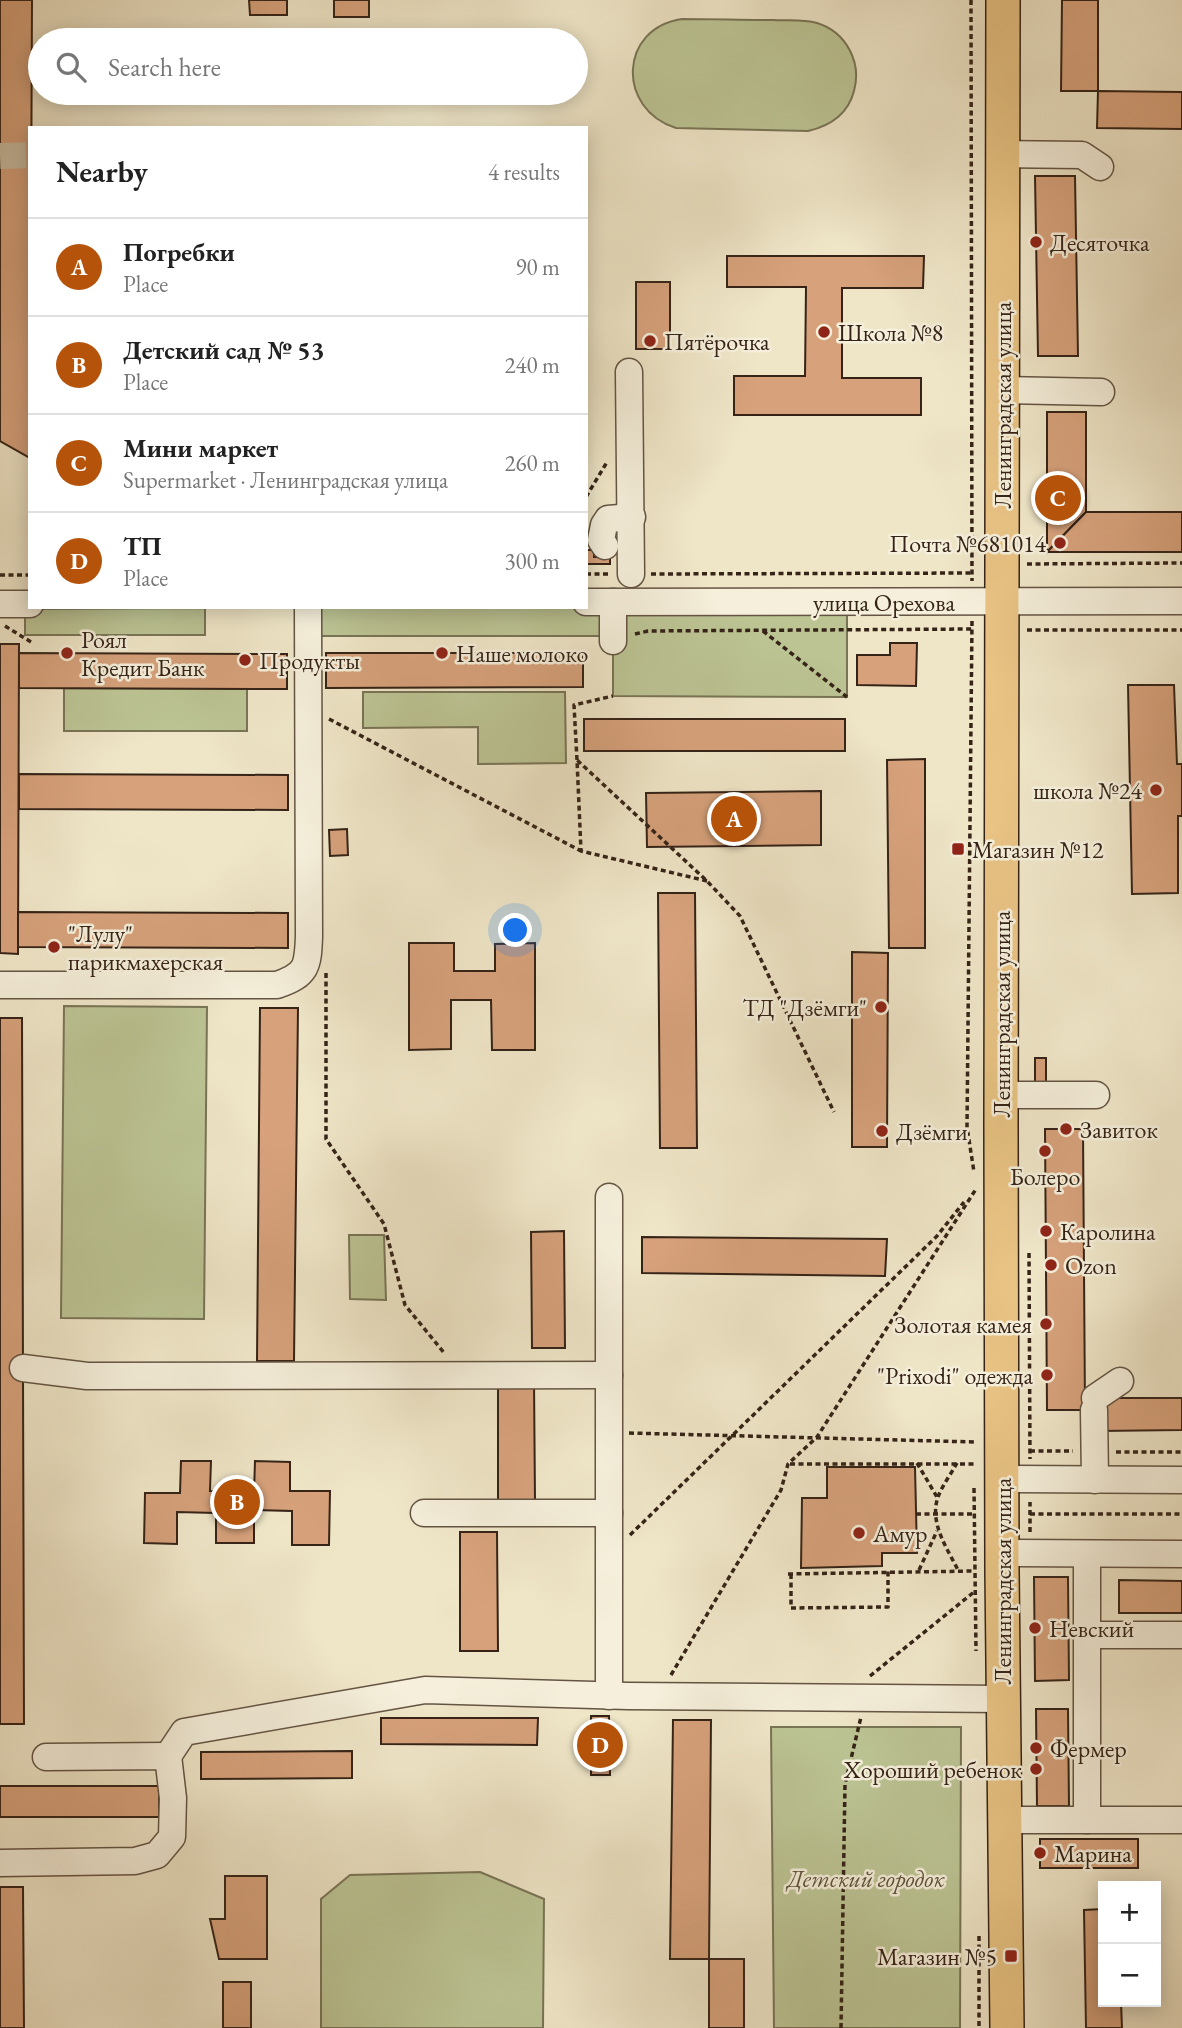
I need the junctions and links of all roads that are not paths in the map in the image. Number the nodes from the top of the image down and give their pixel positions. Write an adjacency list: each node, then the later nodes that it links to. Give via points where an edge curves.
1 (1003, 0): 2 (main road, Ленинградская улица)
2 (1003, 154): 3 (street, via 1082,155); 5 (main road, Ленинградская улица)
3 (1100, 167)
4 (629, 372): 7 (street)
5 (1002, 390): 6 (street); 10 (main road, Ленинградская улица)
6 (1101, 392)
7 (632, 517): 8 (street, via 608,519 601,540); 9 (street)
8 (605, 546)
9 (631, 574)
10 (992, 596): 11 (street, улица Орехова); 13 (street, улица Орехова); 19 (main road, Ленинградская улица)
11 (1182, 601)
12 (588, 603): 13 (street, улица Орехова)
13 (613, 603): 17 (street)
14 (0, 604): 15 (street)
15 (28, 604)
16 (307, 609): 18 (street, via 309,946 305,970 277,985)
17 (613, 641)
18 (0, 985)
19 (1001, 1095): 20 (street); 25 (main road, Ленинградская улица)
20 (1096, 1095)
21 (609, 1197): 23 (street)
22 (23, 1368): 23 (street, via 87,1376)
23 (609, 1375): 29 (street)
24 (1120, 1381): 26 (street, via 1095,1404)
25 (988, 1478): 26 (street); 30 (main road, Ленинградская улица)
26 (1095, 1479): 27 (street)
27 (1182, 1479)
28 (424, 1513): 29 (street)
29 (609, 1513): 35 (street)
30 (1002, 1553): 32 (street); 36 (main road, Ленинградская улица)
31 (1182, 1554): 32 (street)
32 (1087, 1555): 33 (street)
33 (1087, 1635): 34 (street); 40 (street)
34 (1182, 1635)
35 (609, 1696): 36 (street, via 853,1706); 37 (street, via 425,1690 184,1732)
36 (1003, 1699): 39 (main road, Ленинградская улица)
37 (168, 1756): 38 (street); 42 (street, via 172,1837 157,1855 135,1861)
38 (46, 1757)
39 (1006, 1820): 40 (street); 43 (main road, Ленинградская улица)
40 (1087, 1820): 41 (street)
41 (1182, 1820)
42 (0, 1863)
43 (1007, 2028)

